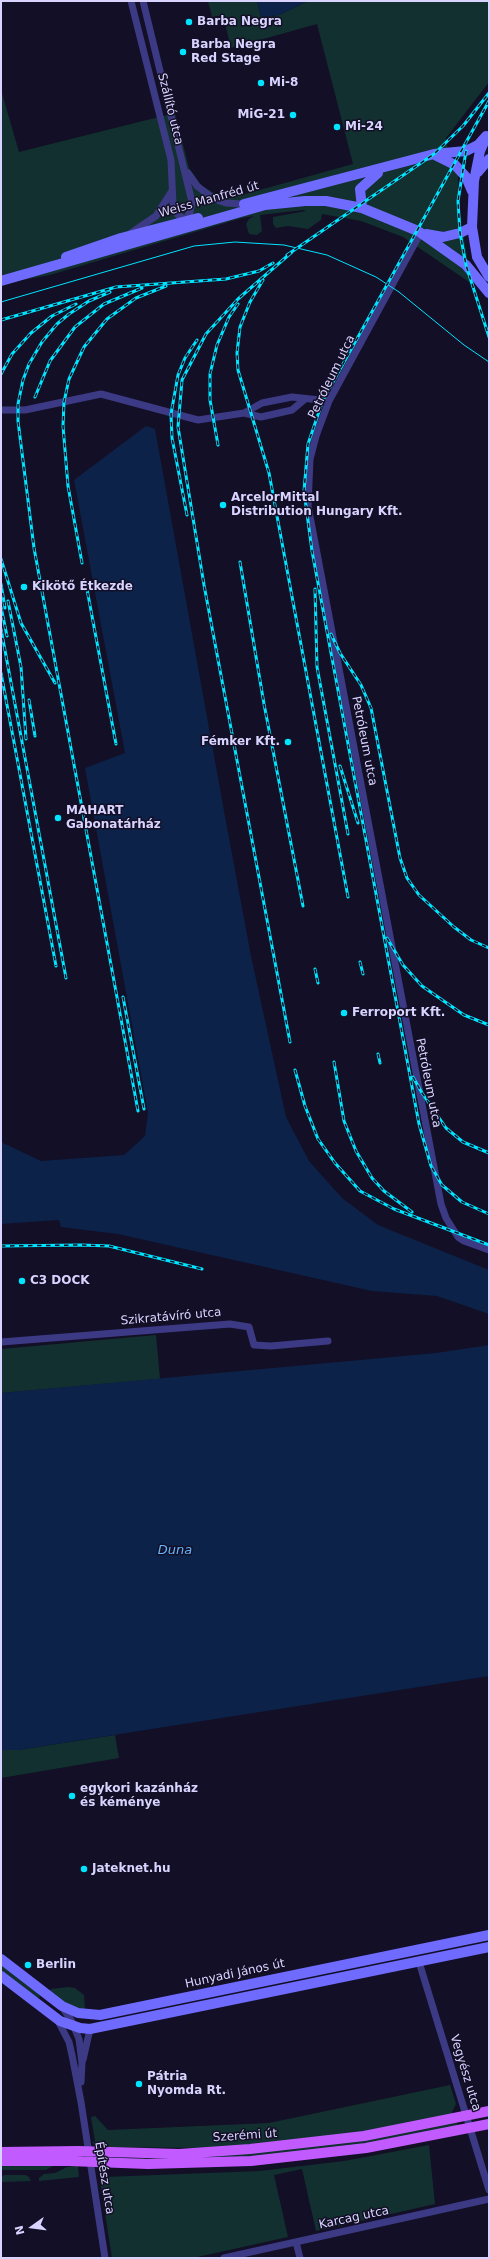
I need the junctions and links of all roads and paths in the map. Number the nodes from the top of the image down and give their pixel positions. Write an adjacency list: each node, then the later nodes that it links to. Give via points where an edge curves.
1 (131, 1): 4 (street, Szállító utca)
2 (143, 1): 3 (street, Szállító utca)
3 (150, 31): 4 (street); 5 (street, Szállító utca)
4 (139, 34): 6 (street, Szállító utca)
5 (171, 111): 6 (street); 11 (street, Szállító utca)
6 (160, 114): 13 (street, Szállító utca, via 171,160)
7 (488, 137): 8 (main road, Weiss Manfréd út, via 466,151); 12 (main road, via 480,151)
8 (434, 154): 10 (main road, Weiss Manfréd út); 14 (main road, via 455,165 466,177)
9 (489, 159): 12 (main road)
10 (384, 168): 15 (main road, Weiss Manfréd út); 16 (main road, Weiss Manfréd út, via 360,189)
11 (186, 171): 15 (street, Szállító utca, via 197,186 214,199 226,204); 17 (street, Szállító utca, via 192,202)
12 (474, 181): 14 (main road)
13 (172, 191): 17 (street, Szállító utca, via 175,210); 22 (street, via 156,216)
14 (473, 195): 19 (main road)
15 (242, 204): 17 (main road, Weiss Manfréd út)
16 (362, 208): 18 (main road, Weiss Manfréd út, via 326,201 289,201 265,205); 20 (main road, Weiss Manfréd út)
17 (186, 221): 18 (street); 21 (street); 22 (main road, Weiss Manfréd út)
18 (198, 225): 21 (main road, Weiss Manfréd út)
19 (472, 227): 20 (main road, via 443,237); 24 (main road, via 477,257)
20 (421, 232): 26 (main road, via 466,266); 28 (street, Petróleum utca)
21 (174, 233): 23 (main road, Weiss Manfréd út)
22 (121, 238): 23 (main road, Weiss Manfréd út)
23 (44, 267): 25 (main road, Weiss Manfréd út)
24 (489, 277)
25 (1, 281)
26 (489, 293)
27 (304, 399): 28 (street); 30 (street, via 292,397 262,402); 30 (street, via 292,410 261,417)
28 (329, 401): 31 (street, Petróleum utca, via 310,459 308,506 439,1197 446,1218 458,1237)
29 (1, 410): 30 (street, via 20,411 101,394 198,420)
30 (244, 413)
31 (489, 1250)
32 (328, 1341): 33 (street, Szikratávíró utca, via 254,1345 249,1327 230,1324)
33 (1, 1342)
34 (489, 1935): 36 (main road, Hunyadi János út)
35 (489, 1947): 39 (main road, Hunyadi János út)
36 (416, 1950): 38 (main road, Hunyadi János út); 39 (main road)
37 (1, 1959): 49 (main road, Hunyadi János út)
38 (364, 1961): 40 (main road); 42 (main road, via 360,1969); 43 (main road, Hunyadi János út)
39 (419, 1962): 40 (main road, Hunyadi János út); 57 (street, Vegyész utca)
40 (380, 1970): 42 (main road, Hunyadi János út)
41 (1, 1976): 51 (main road)
42 (349, 1976): 44 (main road, Hunyadi János út)
43 (286, 1977): 44 (main road); 45 (main road, Hunyadi János út)
44 (289, 1988): 47 (main road, Hunyadi János út)
45 (220, 1991): 46 (main road, Hunyadi János út); 47 (main road)
46 (207, 1993): 48 (main road); 50 (main road, Hunyadi János út)
47 (222, 2002): 48 (main road, Hunyadi János út)
48 (209, 2005): 52 (main road, Hunyadi János út)
49 (62, 2006): 50 (main road, Hunyadi János út, via 78,2013); 52 (street, Építész utca)
50 (95, 2015): 52 (main road)
51 (55, 2018): 52 (main road); 53 (street, Építész utca)
52 (80, 2029): 53 (street, Építész utca, via 72,2046); 54 (street, Építész utca); 54 (street, Építész utca)
53 (72, 2055): 55 (street, Építész utca)
54 (82, 2063): 55 (street, Építész utca)
55 (81, 2102): 60 (street, Építész utca)
56 (489, 2111): 57 (main road, Szerémi út)
57 (466, 2116): 59 (street, Vegyész utca); 60 (main road, Szerémi út, via 364,2136 294,2145 179,2154)
58 (489, 2124): 59 (main road, Szerémi út)
59 (470, 2128): 63 (main road, Szerémi út, via 366,2148 251,2161 168,2164); 64 (street, Vegyész utca)
60 (89, 2151): 61 (main road, Szerémi út); 63 (street, Építész utca)
61 (1, 2152)
62 (1, 2161): 63 (main road, Szerémi út)
63 (90, 2162): 67 (street, Építész utca)
64 (489, 2190)
65 (489, 2199): 66 (street, Karcag utca)
66 (296, 2242): 68 (street, Karcag utca); 69 (street)
67 (105, 2258)
68 (224, 2258)
69 (300, 2258)

